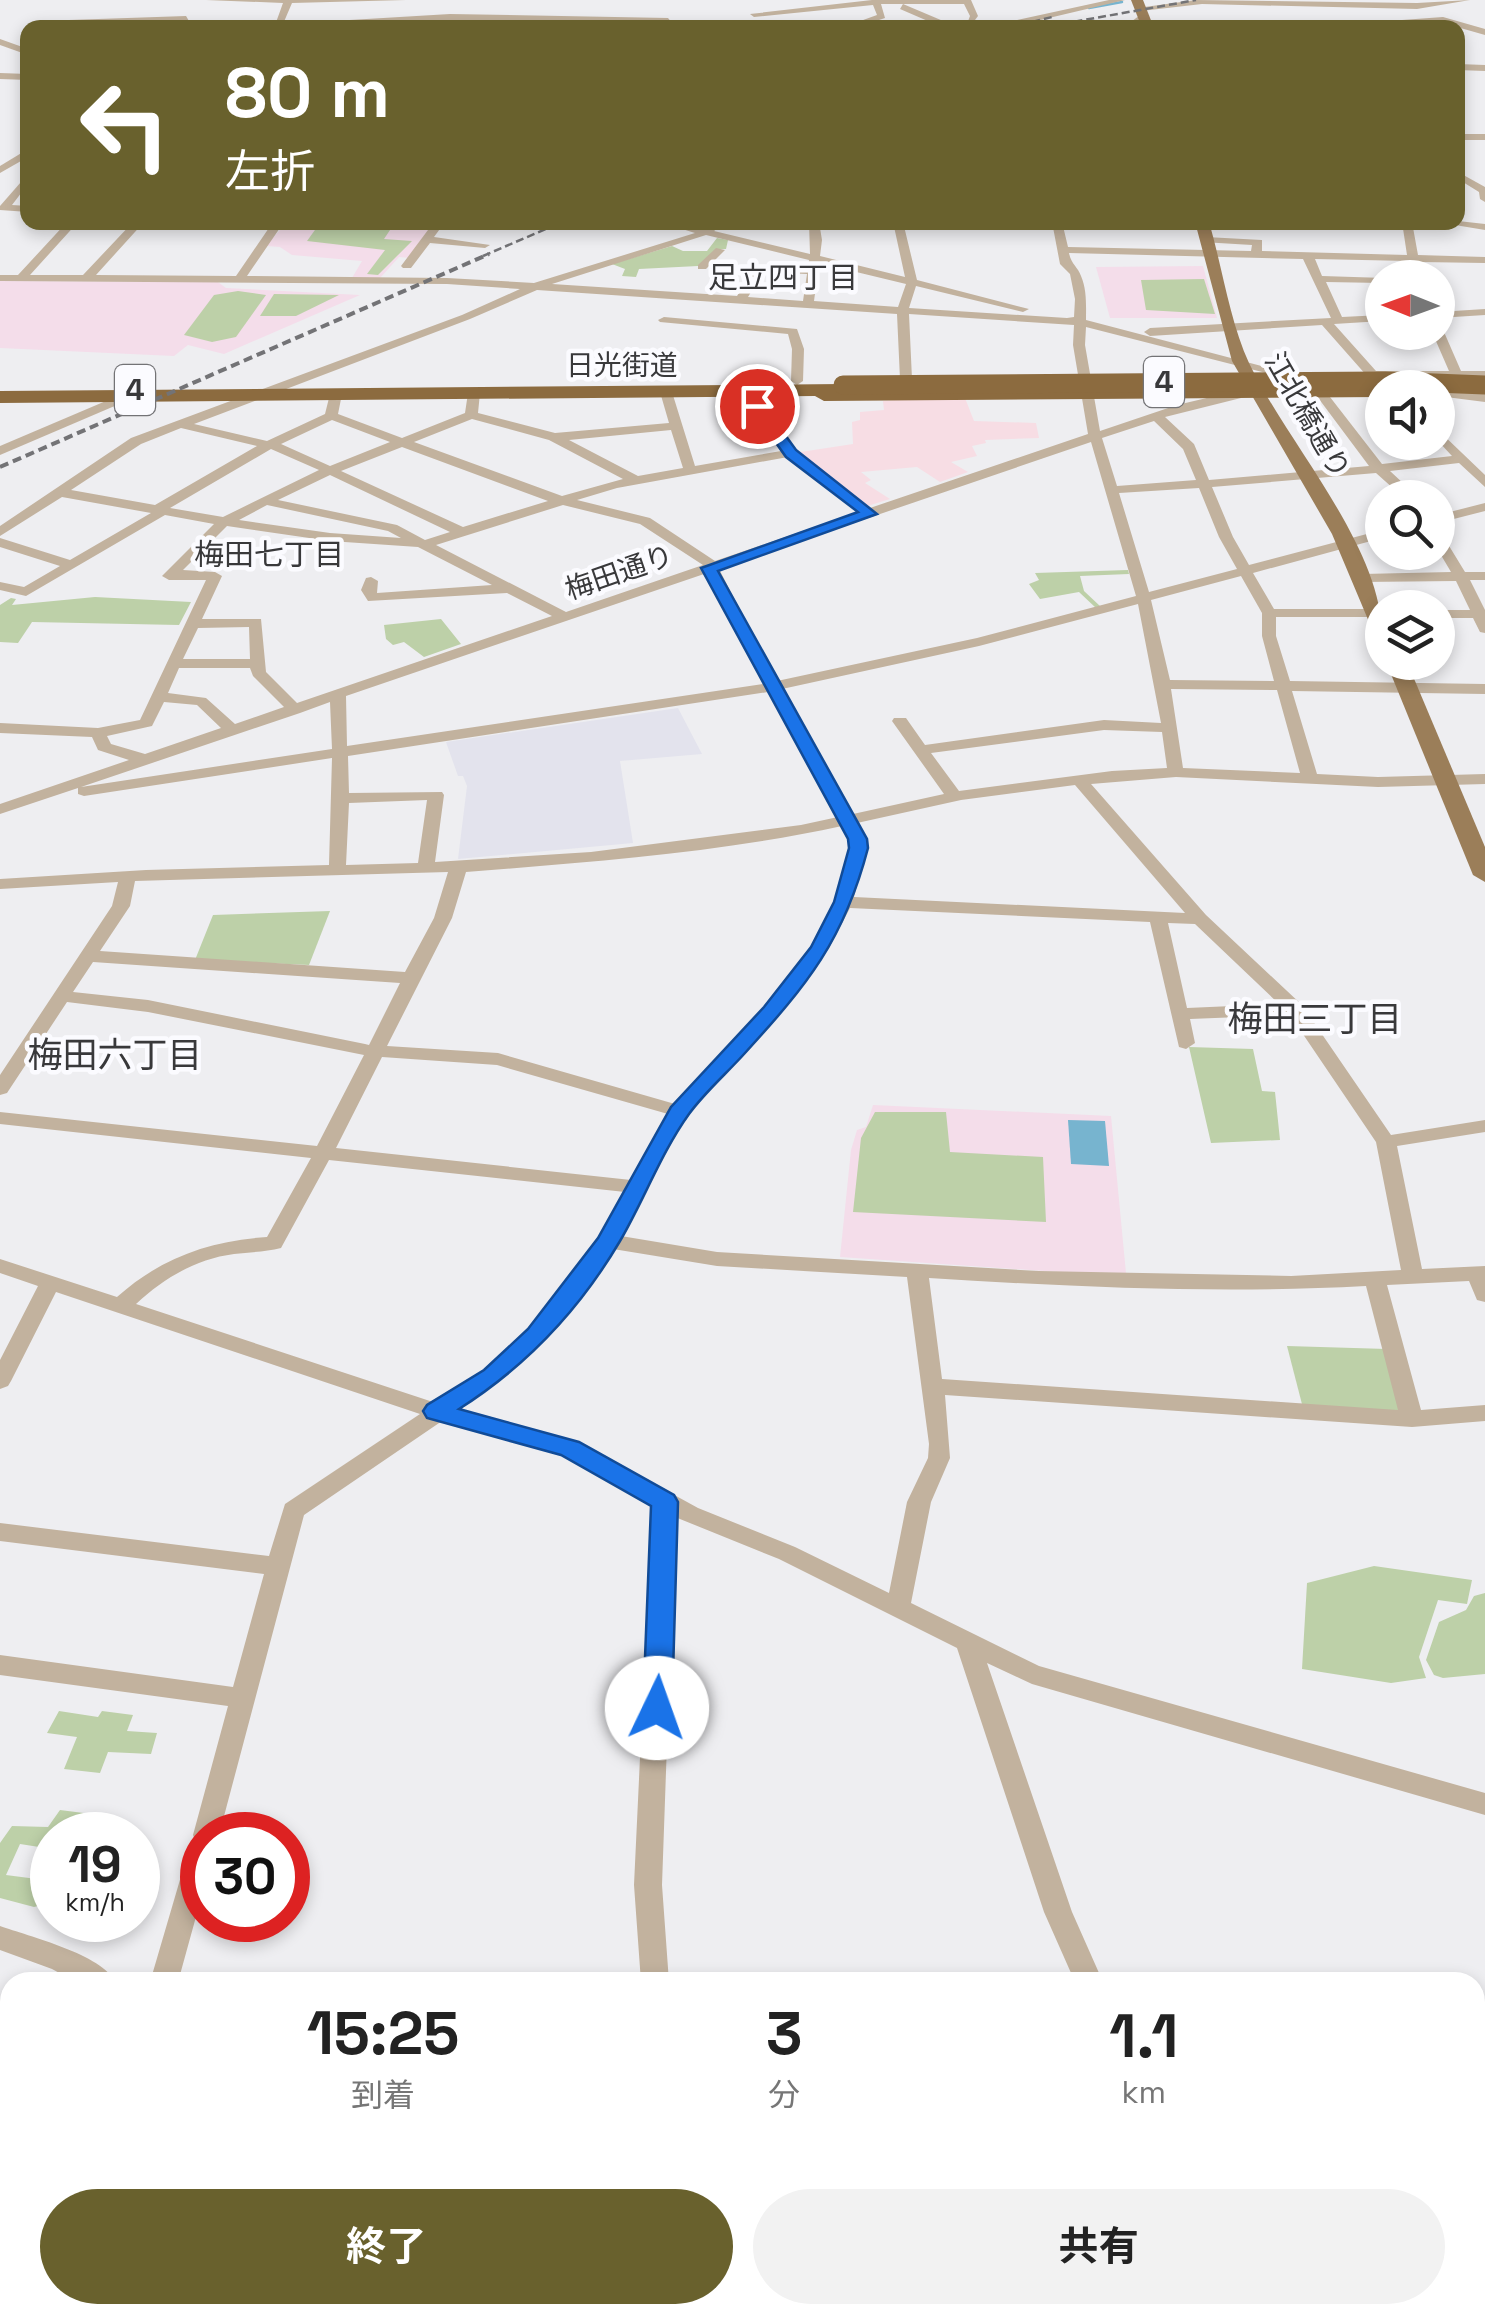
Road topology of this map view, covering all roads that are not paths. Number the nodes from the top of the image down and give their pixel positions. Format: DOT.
graph roads {
  1 [pos="210,0"];
  2 [pos="402,0"];
  3 [pos="750,0"];
  4 [pos="1121,0"];
  5 [pos="1218,0"];
  6 [pos="1359,0"];
  7 [pos="1466,0"];
  8 [pos="288,1"];
  9 [pos="348,1"];
  10 [pos="886,1"];
  11 [pos="932,1"];
  12 [pos="966,1"];
  13 [pos="1202,2"];
  14 [pos="1415,3"];
  15 [pos="82,4"];
  16 [pos="596,4"];
  17 [pos="1372,4"];
  18 [pos="475,11"];
  19 [pos="1142,13"];
  20 [pos="754,14"];
  21 [pos="503,16"];
  22 [pos="552,17"];
  23 [pos="186,18"];
  24 [pos="74,20"];
  25 [pos="148,20"];
  26 [pos="184,20"];
  27 [pos="415,20"];
  28 [pos="473,20"];
  29 [pos="504,20"];
  30 [pos="554,20"];
  31 [pos="591,20"];
  32 [pos="598,20"];
  33 [pos="622,20"];
  34 [pos="660,20"];
  35 [pos="754,20"];
  36 [pos="869,20"];
  37 [pos="932,20"];
  38 [pos="1028,20"];
  39 [pos="1368,20"];
  40 [pos="1444,20"];
  41 [pos="20,186"];
  42 [pos="10,208"];
  43 [pos="20,209"];
  44 [pos="0,217"];
  45 [pos="65,230"];
  46 [pos="132,230"];
  47 [pos="274,230"];
  48 [pos="435,230"];
  49 [pos="697,230"];
  50 [pos="708,230"];
  51 [pos="814,230"];
  52 [pos="900,230"];
  53 [pos="1059,230"];
  54 [pos="1204,230"];
  55 [pos="1408,230"];
  56 [pos="705,232"];
  57 [pos="428,240"];
  58 [pos="485,245"];
  59 [pos="1208,248"];
  60 [pos="720,250"];
  61 [pos="1064,250"];
  62 [pos="1308,257"];
  63 [pos="1412,259"];
  64 [pos="1485,260"];
  65 [pos="812,265"];
  66 [pos="407,266"];
  67 [pos="702,267"];
  68 [pos="0,278"];
  69 [pos="20,278"];
  70 [pos="86,279"];
  71 [pos="1318,279"];
  72 [pos="239,280"];
  73 [pos="1365,280"];
  74 [pos="912,282"];
  75 [pos="533,287"];
  76 [pos="682,296"];
  77 [pos="743,300"];
  78 [pos="808,304"];
  79 [pos="1485,309"];
  80 [pos="904,311"];
  81 [pos="1455,313"];
  82 [pos="1365,319"];
  83 [pos="1332,321"];
  84 [pos="730,326"];
  85 [pos="1079,329"];
  86 [pos="1232,329"];
  87 [pos="1127,333"];
  88 [pos="1446,350"];
  89 [pos="1369,370"];
  90 [pos="1365,373"];
  91 [pos="1456,373"];
  92 [pos="1248,377"];
  93 [pos="1300,377"];
  94 [pos="906,380"];
  95 [pos="797,382"];
  96 [pos="1085,386"];
  97 [pos="843,388"];
  98 [pos="1483,388"];
  99 [pos="756,389"];
  100 [pos="1355,390"];
  101 [pos="1365,390"];
  102 [pos="1455,390"];
  103 [pos="730,391"];
  104 [pos="1318,391"];
  105 [pos="263,392"];
  106 [pos="666,392"];
  107 [pos="1161,392"];
  108 [pos="474,393"];
  109 [pos="0,394"];
  110 [pos="336,394"];
  111 [pos="126,396"];
  112 [pos="1181,408"];
  113 [pos="330,416"];
  114 [pos="472,416"];
  115 [pos="1156,416"];
  116 [pos="1485,416"];
  117 [pos="179,424"];
  118 [pos="677,426"];
  119 [pos="1097,436"];
  120 [pos="554,437"];
  121 [pos="0,438"];
  122 [pos="402,443"];
  123 [pos="17,444"];
  124 [pos="269,445"];
  125 [pos="0,451"];
  126 [pos="1455,452"];
  127 [pos="791,454"];
  128 [pos="1462,459"];
  129 [pos="1378,468"];
  130 [pos="333,470"];
  131 [pos="690,471"];
  132 [pos="1310,477"];
  133 [pos="636,480"];
  134 [pos="1392,480"];
  135 [pos="1485,483"];
  136 [pos="1205,484"];
  137 [pos="1110,490"];
  138 [pos="58,492"];
  139 [pos="561,500"];
  140 [pos="266,501"];
  141 [pos="1485,506"];
  142 [pos="160,511"];
  143 [pos="870,514"];
  144 [pos="1455,514"];
  145 [pos="223,523"];
  146 [pos="460,531"];
  147 [pos="0,532"];
  148 [pos="1365,539"];
  149 [pos="0,542"];
  150 [pos="423,543"];
  151 [pos="1346,544"];
  152 [pos="68,564"];
  153 [pos="709,568"];
  154 [pos="1455,570"];
  155 [pos="1245,571"];
  156 [pos="1485,576"];
  157 [pos="1459,577"];
  158 [pos="1362,578"];
  159 [pos="371,582"];
  160 [pos="0,586"];
  161 [pos="510,588"];
  162 [pos="1367,590"];
  163 [pos="1144,599"];
  164 [pos="1270,613"];
  165 [pos="1455,616"];
  166 [pos="565,617"];
  167 [pos="1365,617"];
  168 [pos="1483,619"];
  169 [pos="191,624"];
  170 [pos="258,663"];
  171 [pos="172,664"];
  172 [pos="1404,680"];
  173 [pos="1282,683"];
  174 [pos="1164,684"];
  175 [pos="772,686"];
  176 [pos="1406,686"];
  177 [pos="1485,689"];
  178 [pos="338,695"];
  179 [pos="158,697"];
  180 [pos="295,710"];
  181 [pos="900,721"];
  182 [pos="0,728"];
  183 [pos="1169,728"];
  184 [pos="232,730"];
  185 [pos="98,732"];
  186 [pos="920,750"];
  187 [pos="340,753"];
  188 [pos="146,760"];
  189 [pos="1176,772"];
  190 [pos="1310,779"];
  191 [pos="1485,779"];
  192 [pos="1080,780"];
  193 [pos="1446,780"];
  194 [pos="68,787"];
  195 [pos="955,797"];
  196 [pos="341,798"];
  197 [pos="2,808"];
  198 [pos="849,822"];
  199 [pos="1478,839"];
  200 [pos="458,867"];
  201 [pos="426,868"];
  202 [pos="337,870"];
  203 [pos="1485,874"];
  204 [pos="128,876"];
  205 [pos="0,884"];
  206 [pos="844,902"];
  207 [pos="1158,918"];
  208 [pos="1200,920"];
  209 [pos="87,956"];
  210 [pos="411,978"];
  211 [pos="61,996"];
  212 [pos="1295,1009"];
  213 [pos="1182,1014"];
  214 [pos="1186,1043"];
  215 [pos="378,1051"];
  216 [pos="0,1089"];
  217 [pos="679,1112"];
  218 [pos="0,1118"];
  219 [pos="1485,1126"];
  220 [pos="1386,1142"];
  221 [pos="326,1152"];
  222 [pos="637,1187"];
  223 [pos="608,1241"];
  224 [pos="0,1266"];
  225 [pos="917,1271"];
  226 [pos="1481,1272"];
  227 [pos="1413,1277"];
  228 [pos="1375,1279"];
  229 [pos="51,1282"];
  230 [pos="1485,1295"];
  231 [pos="120,1306"];
  232 [pos="0,1381"];
  233 [pos="932,1386"];
  234 [pos="436,1411"];
  235 [pos="1485,1413"];
  236 [pos="1412,1419"];
  237 [pos="664,1502"];
  238 [pos="0,1532"];
  239 [pos="276,1566"];
  240 [pos="898,1609"];
  241 [pos="968,1646"];
  242 [pos="0,1665"];
  243 [pos="242,1698"];
  244 [pos="1485,1804"];
  245 [pos="212,1812"];
  246 [pos="180,1926"];
  247 [pos="0,1938"];
  248 [pos="83,1972"];
  249 [pos="167,1972"];
  250 [pos="654,1972"];
  251 [pos="1084,1972"];
  1 -- 8 [label="street"];
  1 -- 23 [label="street"];
  2 -- 9 [label="street"];
  3 -- 20 [label="street"];
  4 -- 38 [label="street"];
  5 -- 13 [label="street"];
  6 -- 17 [label="street"];
  7 -- 14 [label="street"];
  8 -- 9 [label="street"];
  10 -- 11 [label="street"];
  10 -- 20 [label="street"];
  10 -- 36 [label="street"];
  10 -- 37 [label="street"];
  11 -- 12 [label="street"];
  13 -- 17 [label="street"];
  13 -- 19 [label="street"];
  14 -- 17 [label="street"];
  14 -- 40 [label="street"];
  15 -- 24 [label="street"];
  16 -- 32 [label="street"];
  17 -- 39 [label="street"];
  18 -- 21 [label="street"];
  18 -- 27 [label="street"];
  18 -- 28 [label="street"];
  20 -- 35 [label="street"];
  21 -- 22 [label="street"];
  21 -- 29 [label="street"];
  22 -- 30 [label="street"];
  22 -- 31 [label="street"];
  23 -- 25 [label="street"];
  23 -- 26 [label="street"];
  33 -- 34 [label="street"];
  41 -- 42 [label="street"];
  42 -- 43 [label="street"];
  42 -- 44 [label="street"];
  45 -- 69 [label="street"];
  46 -- 70 [label="street"];
  47 -- 72 [label="street"];
  48 -- 57 [label="street"];
  49 -- 56 [label="street"];
  50 -- 56 [label="street"];
  51 -- 65 [label="street"];
  52 -- 74 [label="street"];
  53 -- 61 [label="street"];
  54 -- 59 [label="main road, 江北橋通り"];
  55 -- 63 [label="street"];
  56 -- 65 [label="street"];
  56 -- 75 [label="street"];
  57 -- 58 [label="street"];
  57 -- 66 [label="street"];
  59 -- 61 [label="street"];
  59 -- 62 [label="street"];
  59 -- 86 [label="main road, 江北橋通り"];
  60 -- 67 [label="street"];
  61 -- 85 [label="street"];
  62 -- 63 [label="street"];
  62 -- 71 [label="street"];
  63 -- 64 [label="street"];
  65 -- 74 [label="street"];
  65 -- 77 [label="street"];
  65 -- 78 [label="street"];
  68 -- 69 [label="street"];
  69 -- 70 [label="street"];
  70 -- 72 [label="street"];
  71 -- 73 [label="street"];
  71 -- 83 [label="street"];
  72 -- 75 [label="street"];
  74 -- 80 [label="street"];
  74 -- 85 [label="street"];
  75 -- 76 [label="street"];
  75 -- 105 [label="street"];
  76 -- 77 [label="street"];
  76 -- 84 [label="street"];
  77 -- 78 [label="street"];
  77 -- 84 [label="street"];
  78 -- 80 [label="street"];
  79 -- 81 [label="street"];
  80 -- 85 [label="street"];
  80 -- 94 [label="street"];
  82 -- 83 [label="street"];
  83 -- 86 [label="street"];
  83 -- 89 [label="street"];
  84 -- 95 [label="street"];
  85 -- 87 [label="street"];
  85 -- 96 [label="street"];
  86 -- 87 [label="street"];
  86 -- 92 [label="main road, 江北橋通り"];
  87 -- 92 [label="street"];
  88 -- 91 [label="street"];
  90 -- 93 [label="street"];
  91 -- 98 [label="street"];
  92 -- 93 [label="highway, 4"];
  92 -- 96 [label="highway, 4"];
  92 -- 104 [label="highway, 4"];
  92 -- 107 [label="highway, 4"];
  92 -- 112 [label="street, 梅田通り"];
  92 -- 132 [label="main road, 江北橋通り"];
  93 -- 98 [label="highway, 4"];
  93 -- 100 [label="street"];
  94 -- 95 [label="highway, 4"];
  94 -- 96 [label="highway, 4"];
  95 -- 99 [label="highway, 4"];
  96 -- 99 [label="highway, 4"];
  96 -- 107 [label="highway, 4"];
  96 -- 119 [label="street"];
  97 -- 98 [label="highway, 日光街道 / 4, bridge"];
  97 -- 99 [label="highway, 日光街道 / 4"];
  97 -- 103 [label="highway, 日光街道 / 4"];
  98 -- 102 [label="highway"];
  98 -- 116 [label="street"];
  99 -- 103 [label="highway, 4"];
  99 -- 105 [label="highway, 日光街道 / 4"];
  99 -- 127 [label="street"];
  100 -- 101 [label="highway, 4"];
  100 -- 104 [label="highway, 4"];
  103 -- 106 [label="highway, 日光街道 / 4"];
  104 -- 129 [label="street"];
  105 -- 109 [label="highway, 日光街道 / 4"];
  105 -- 110 [label="highway, 日光街道 / 4"];
  105 -- 111 [label="highway, 日光街道 / 4"];
  105 -- 117 [label="street"];
  106 -- 108 [label="highway, 日光街道 / 4"];
  106 -- 118 [label="street"];
  107 -- 112 [label="street"];
  108 -- 110 [label="highway, 日光街道 / 4"];
  108 -- 114 [label="street"];
  109 -- 111 [label="highway, 日光街道 / 4"];
  110 -- 113 [label="street"];
  111 -- 123 [label="street"];
  112 -- 115 [label="street, 梅田通り"];
  113 -- 122 [label="street"];
  113 -- 124 [label="street"];
  114 -- 120 [label="street"];
  114 -- 122 [label="street"];
  115 -- 119 [label="street, 梅田通り"];
  115 -- 136 [label="street"];
  117 -- 124 [label="street"];
  117 -- 138 [label="street"];
  118 -- 120 [label="street"];
  118 -- 131 [label="street"];
  119 -- 137 [label="street"];
  119 -- 143 [label="street, 梅田通り"];
  120 -- 133 [label="street"];
  121 -- 123 [label="street"];
  122 -- 130 [label="street"];
  122 -- 139 [label="street"];
  123 -- 125 [label="street"];
  124 -- 130 [label="street"];
  124 -- 142 [label="street"];
  126 -- 128 [label="street"];
  127 -- 131 [label="street"];
  127 -- 143 [label="street"];
  128 -- 129 [label="street"];
  128 -- 135 [label="street"];
  129 -- 132 [label="street"];
  129 -- 134 [label="street"];
  130 -- 140 [label="street"];
  130 -- 146 [label="street"];
  131 -- 133 [label="street"];
  132 -- 136 [label="street"];
  132 -- 151 [label="main road, 江北橋通り"];
  133 -- 139 [label="street"];
  136 -- 137 [label="street"];
  136 -- 155 [label="street"];
  137 -- 163 [label="street"];
  138 -- 142 [label="street"];
  138 -- 147 [label="street"];
  139 -- 146 [label="street"];
  139 -- 153 [label="street"];
  140 -- 145 [label="street"];
  140 -- 150 [label="street"];
  141 -- 144 [label="street"];
  142 -- 145 [label="street"];
  142 -- 152 [label="street"];
  143 -- 153 [label="street, 梅田通り"];
  145 -- 150 [label="street"];
  145 -- 169 [label="street"];
  146 -- 150 [label="street"];
  148 -- 151 [label="street"];
  149 -- 152 [label="street"];
  150 -- 161 [label="street"];
  151 -- 155 [label="street"];
  151 -- 158 [label="main road, 江北橋通り"];
  152 -- 160 [label="street"];
  153 -- 166 [label="street, 梅田通り"];
  153 -- 175 [label="street"];
  154 -- 157 [label="street"];
  155 -- 163 [label="street"];
  155 -- 164 [label="street"];
  156 -- 157 [label="street"];
  157 -- 158 [label="street"];
  157 -- 168 [label="street"];
  158 -- 162 [label="main road, 江北橋通り"];
  159 -- 161 [label="street"];
  161 -- 166 [label="street"];
  163 -- 174 [label="street"];
  163 -- 175 [label="street"];
  164 -- 167 [label="street"];
  164 -- 173 [label="street"];
  165 -- 168 [label="street"];
  166 -- 178 [label="street, 梅田通り"];
  169 -- 170 [label="street"];
  169 -- 171 [label="street"];
  170 -- 171 [label="street"];
  170 -- 180 [label="street"];
  171 -- 179 [label="street"];
  172 -- 176 [label="main road"];
  173 -- 174 [label="street"];
  173 -- 176 [label="street"];
  173 -- 190 [label="street"];
  174 -- 183 [label="street"];
  175 -- 187 [label="street"];
  175 -- 198 [label="street"];
  176 -- 177 [label="street"];
  176 -- 193 [label="main road"];
  178 -- 180 [label="street, 梅田通り"];
  178 -- 187 [label="street"];
  179 -- 184 [label="street"];
  179 -- 185 [label="street"];
  180 -- 184 [label="street, 梅田通り"];
  181 -- 186 [label="street"];
  182 -- 185 [label="street"];
  183 -- 186 [label="street"];
  183 -- 189 [label="street"];
  184 -- 188 [label="street, 梅田通り"];
  185 -- 188 [label="street"];
  186 -- 195 [label="street"];
  187 -- 194 [label="street"];
  187 -- 196 [label="street"];
  188 -- 194 [label="street, 梅田通り"];
  189 -- 190 [label="street"];
  189 -- 192 [label="street"];
  190 -- 193 [label="street"];
  191 -- 193 [label="street"];
  192 -- 195 [label="street"];
  192 -- 208 [label="street"];
  193 -- 199 [label="main road"];
  194 -- 197 [label="street, 梅田通り"];
  195 -- 198 [label="street"];
  196 -- 201 [label="street"];
  196 -- 202 [label="street"];
  198 -- 200 [label="street"];
  198 -- 206 [label="street"];
  199 -- 203 [label="main road"];
  200 -- 201 [label="street"];
  200 -- 210 [label="street"];
  201 -- 202 [label="street"];
  202 -- 204 [label="street"];
  204 -- 205 [label="street"];
  204 -- 209 [label="street"];
  206 -- 207 [label="street"];
  206 -- 217 [label="street"];
  207 -- 208 [label="street"];
  207 -- 213 [label="street"];
  208 -- 212 [label="street"];
  209 -- 210 [label="street"];
  209 -- 211 [label="street"];
  210 -- 215 [label="street"];
  211 -- 215 [label="street"];
  211 -- 216 [label="street"];
  212 -- 213 [label="street"];
  212 -- 220 [label="street"];
  213 -- 214 [label="street"];
  215 -- 217 [label="street"];
  215 -- 221 [label="street"];
  217 -- 222 [label="street"];
  218 -- 221 [label="street"];
  219 -- 220 [label="street"];
  220 -- 227 [label="street"];
  221 -- 222 [label="street"];
  221 -- 231 [label="street"];
  222 -- 223 [label="street"];
  223 -- 225 [label="street"];
  223 -- 234 [label="street"];
  224 -- 229 [label="street"];
  225 -- 228 [label="street"];
  225 -- 233 [label="street"];
  226 -- 227 [label="street"];
  226 -- 230 [label="street"];
  227 -- 228 [label="street"];
  228 -- 236 [label="street"];
  229 -- 231 [label="street"];
  229 -- 232 [label="street"];
  231 -- 234 [label="street"];
  233 -- 236 [label="street"];
  233 -- 240 [label="street"];
  234 -- 237 [label="street"];
  234 -- 239 [label="street"];
  235 -- 236 [label="street"];
  237 -- 240 [label="street"];
  237 -- 250 [label="street"];
  238 -- 239 [label="street"];
  239 -- 243 [label="street"];
  240 -- 241 [label="street"];
  241 -- 244 [label="street"];
  241 -- 251 [label="street"];
  242 -- 243 [label="street"];
  243 -- 245 [label="street"];
  246 -- 249 [label="street"];
  247 -- 248 [label="street"];
}
